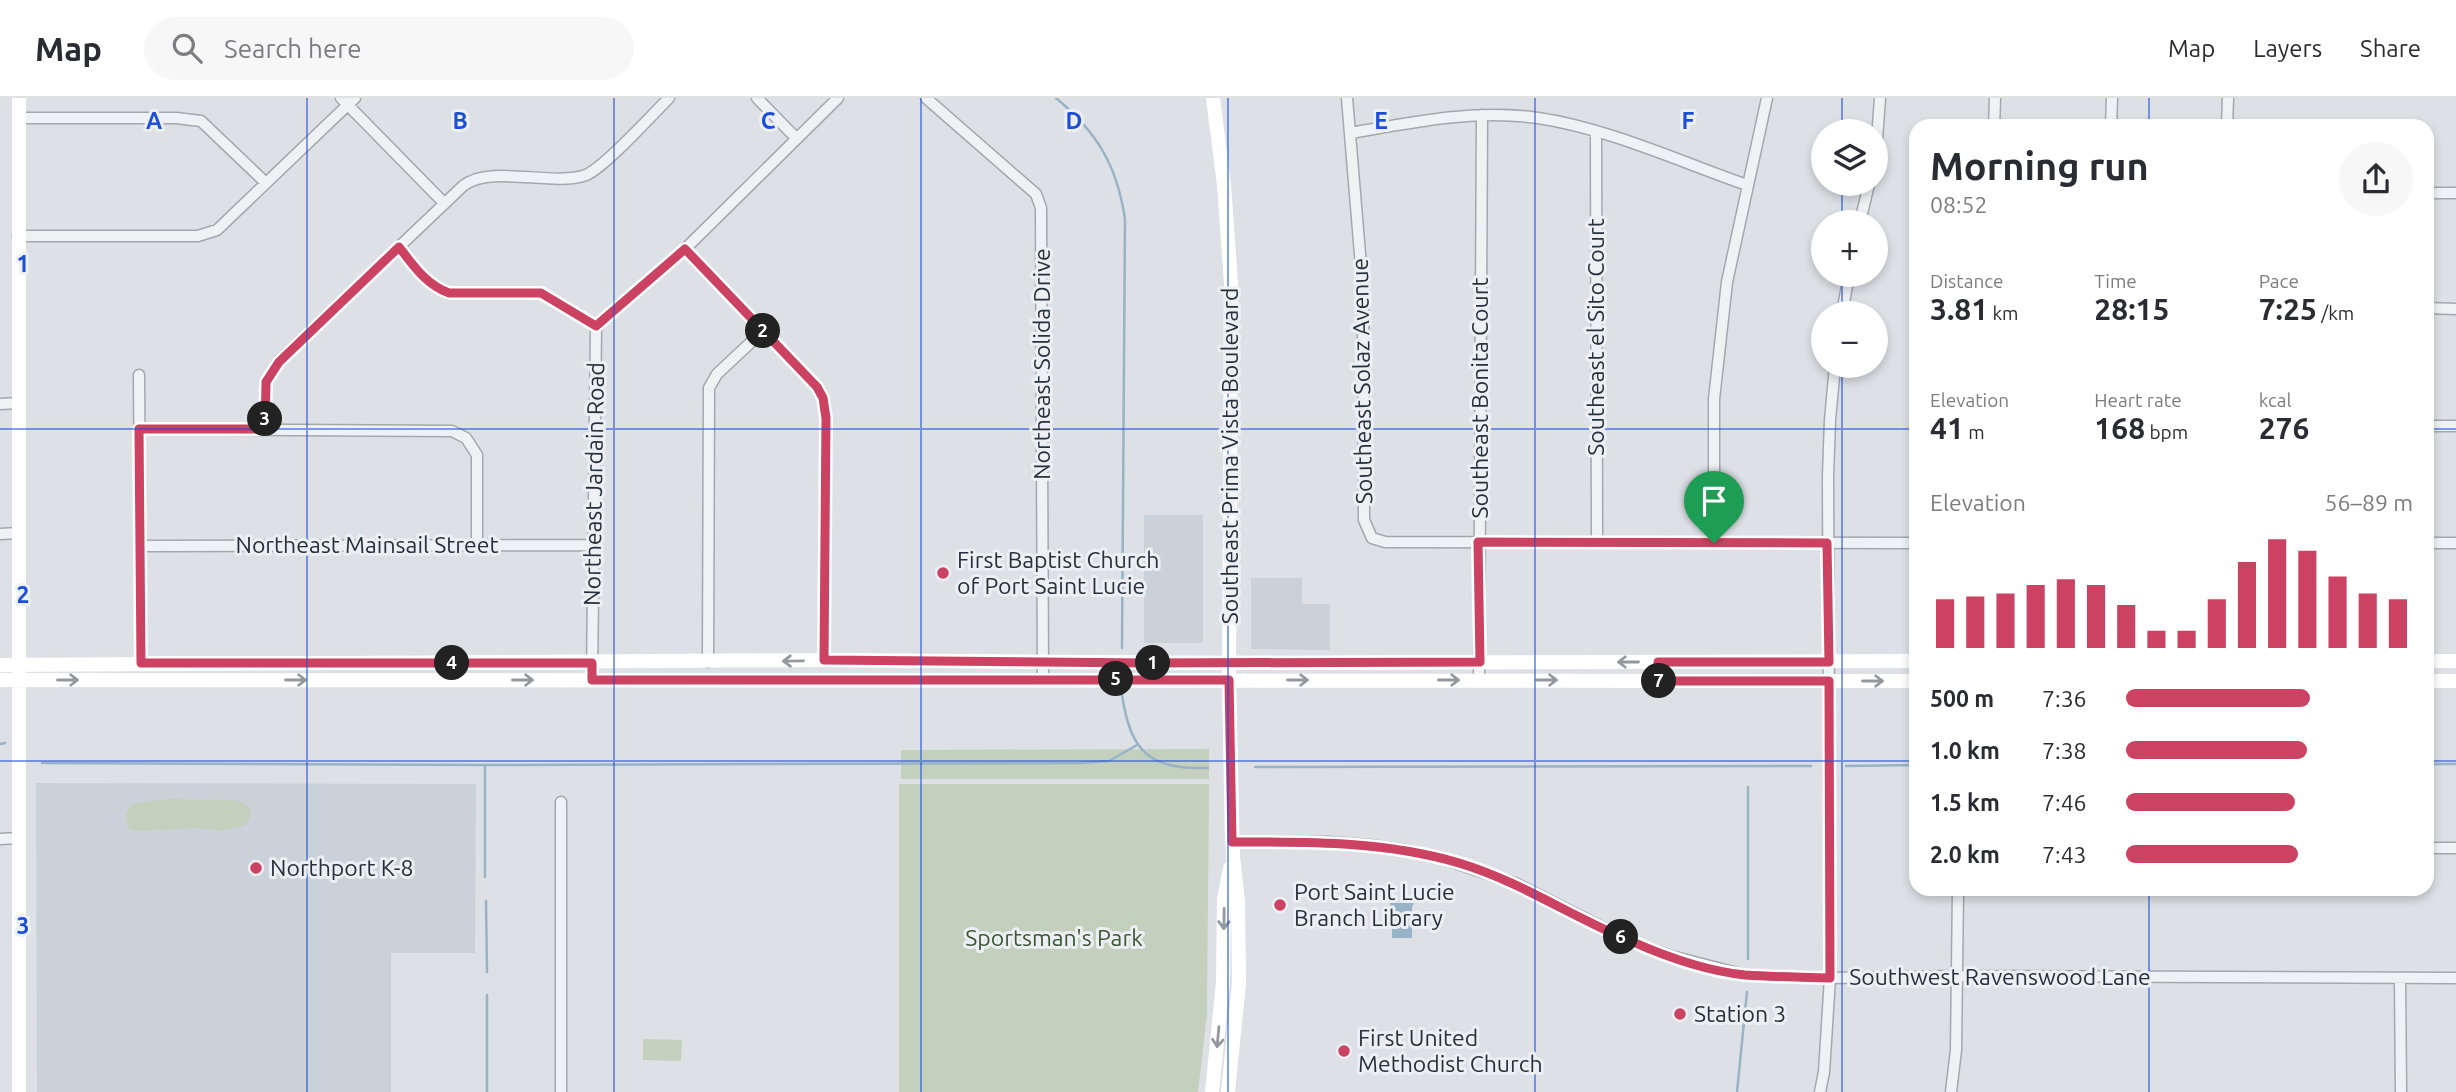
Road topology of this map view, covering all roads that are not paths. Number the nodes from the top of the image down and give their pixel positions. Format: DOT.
graph roads {
  1 [pos="19,98"];
  2 [pos="669,98"];
  3 [pos="757,98"];
  4 [pos="838,98"];
  5 [pos="926,98"];
  6 [pos="1213,98"];
  7 [pos="1347,98"];
  8 [pos="1767,98"];
  9 [pos="1880,98"];
  10 [pos="1995,98"];
  11 [pos="2112,98"];
  12 [pos="2228,98"];
  13 [pos="348,101"];
  14 [pos="1482,115"];
  15 [pos="19,118"];
  16 [pos="1878,119"];
  17 [pos="1994,119"];
  18 [pos="2112,119"];
  19 [pos="2227,119"];
  20 [pos="1596,132"];
  21 [pos="1352,133"];
  22 [pos="796,138"];
  23 [pos="266,183"];
  24 [pos="1747,185"];
  25 [pos="2456,192"];
  26 [pos="2434,193"];
  27 [pos="444,203"];
  28 [pos="18,236"];
  29 [pos="399,247"];
  30 [pos="685,249"];
  31 [pos="2434,309"];
  32 [pos="2456,309"];
  33 [pos="596,326"];
  34 [pos="763,331"];
  35 [pos="139,375"];
  36 [pos="1834,378"];
  37 [pos="19,403"];
  38 [pos="0,404"];
  39 [pos="2434,426"];
  40 [pos="2456,426"];
  41 [pos="139,429"];
  42 [pos="265,429"];
  43 [pos="19,533"];
  44 [pos="0,534"];
  45 [pos="1478,542"];
  46 [pos="1597,542"];
  47 [pos="1714,543"];
  48 [pos="1827,543"];
  49 [pos="1909,543"];
  50 [pos="2434,543"];
  51 [pos="2456,543"];
  52 [pos="477,545"];
  53 [pos="592,545"];
  54 [pos="141,546"];
  55 [pos="824,660"];
  56 [pos="1909,661"];
  57 [pos="2434,661"];
  58 [pos="2456,661"];
  59 [pos="708,662"];
  60 [pos="1042,662"];
  61 [pos="1480,662"];
  62 [pos="1658,662"];
  63 [pos="1829,662"];
  64 [pos="141,663"];
  65 [pos="592,663"];
  66 [pos="1229,663"];
  67 [pos="0,665"];
  68 [pos="19,672"];
  69 [pos="0,680"];
  70 [pos="592,680"];
  71 [pos="1043,680"];
  72 [pos="1229,680"];
  73 [pos="1479,680"];
  74 [pos="1658,681"];
  75 [pos="1829,681"];
  76 [pos="1909,681"];
  77 [pos="2434,681"];
  78 [pos="2456,681"];
  79 [pos="561,802"];
  80 [pos="19,838"];
  81 [pos="0,839"];
  82 [pos="2434,848"];
  83 [pos="2456,848"];
  84 [pos="1232,849"];
  85 [pos="1958,896"];
  86 [pos="1958,976"];
  87 [pos="1830,978"];
  88 [pos="2400,978"];
  89 [pos="2456,978"];
  90 [pos="19,1092"];
  91 [pos="561,1092"];
  92 [pos="1212,1092"];
  93 [pos="1228,1092"];
  94 [pos="1820,1092"];
  95 [pos="1951,1092"];
  96 [pos="2401,1092"];
  1 -- 15 [label="main road"];
  2 -- 27 [label="street"];
  3 -- 22 [label="street"];
  4 -- 22 [label="street"];
  5 -- 60 [label="street, Northeast Solida Drive"];
  6 -- 66 [label="main road, Southeast Prima Vista Boulevard"];
  7 -- 21 [label="street, Southeast Solaz Avenue"];
  8 -- 24 [label="street"];
  9 -- 16 [label="street"];
  10 -- 17 [label="street"];
  11 -- 18 [label="street"];
  12 -- 19 [label="street"];
  13 -- 23 [label="street"];
  13 -- 27 [label="street"];
  14 -- 20 [label="street"];
  14 -- 21 [label="street"];
  14 -- 45 [label="street, Southeast Bonita Court"];
  15 -- 23 [label="street"];
  15 -- 28 [label="main road"];
  20 -- 24 [label="street"];
  20 -- 46 [label="street, Southeast el Sito Court"];
  21 -- 45 [label="street, Southeast Solaz Avenue"];
  22 -- 30 [label="street"];
  23 -- 28 [label="street"];
  24 -- 47 [label="street"];
  25 -- 26 [label="street"];
  27 -- 29 [label="street"];
  28 -- 37 [label="main road"];
  29 -- 33 [label="street"];
  29 -- 42 [label="street"];
  30 -- 33 [label="street"];
  30 -- 34 [label="street"];
  31 -- 32 [label="street"];
  33 -- 53 [label="street, Northeast Jardain Road"];
  34 -- 55 [label="street"];
  34 -- 59 [label="street"];
  35 -- 41 [label="street"];
  36 -- 48 [label="street"];
  37 -- 38 [label="street"];
  37 -- 43 [label="main road"];
  39 -- 40 [label="street"];
  41 -- 42 [label="street"];
  41 -- 54 [label="street"];
  42 -- 52 [label="street"];
  43 -- 44 [label="street"];
  43 -- 68 [label="main road"];
  45 -- 46 [label="street, Southeast Solaz Avenue"];
  45 -- 61 [label="street, Southeast Bonita Court"];
  46 -- 47 [label="street, Southeast Solaz Avenue"];
  47 -- 48 [label="street, Southeast Solaz Avenue"];
  48 -- 49 [label="street, Southeast Solaz Avenue"];
  48 -- 63 [label="street"];
  50 -- 51 [label="street"];
  52 -- 53 [label="street, Northeast Mainsail Street"];
  52 -- 54 [label="street, Northeast Mainsail Street"];
  53 -- 65 [label="street, Northeast Jardain Road"];
  54 -- 64 [label="street"];
  55 -- 59 [label="main road, one-way"];
  55 -- 60 [label="main road"];
  56 -- 63 [label="main road"];
  57 -- 58 [label="main road"];
  59 -- 65 [label="main road"];
  60 -- 66 [label="main road"];
  60 -- 71 [label="street, Northeast Solida Drive"];
  62 -- 61 [label="main road, one-way"];
  61 -- 66 [label="main road"];
  61 -- 73 [label="street, Southeast Bonita Court"];
  62 -- 63 [label="main road"];
  62 -- 74 [label="main road"];
  63 -- 75 [label="street"];
  64 -- 65 [label="main road"];
  64 -- 68 [label="main road"];
  65 -- 70 [label="street, Northeast Jardain Road"];
  66 -- 72 [label="main road, Southeast Prima Vista Boulevard"];
  67 -- 68 [label="main road"];
  68 -- 69 [label="main road"];
  68 -- 70 [label="main road, one-way"];
  68 -- 80 [label="main road"];
  70 -- 71 [label="main road"];
  71 -- 72 [label="main road"];
  72 -- 73 [label="main road, one-way"];
  72 -- 84 [label="main road, Southeast Prima Vista Boulevard"];
  73 -- 74 [label="main road, one-way"];
  74 -- 75 [label="main road"];
  75 -- 76 [label="main road, one-way"];
  75 -- 87 [label="street"];
  77 -- 78 [label="main road"];
  79 -- 91 [label="street"];
  80 -- 81 [label="street"];
  80 -- 90 [label="main road"];
  82 -- 83 [label="street"];
  84 -- 87 [label="street, Southwest Ravenswood Lane"];
  84 -- 92 [label="main road, one-way"];
  84 -- 93 [label="main road"];
  85 -- 86 [label="street"];
  86 -- 87 [label="street, Southwest Ravenswood Lane"];
  86 -- 88 [label="street, Southwest Ravenswood Lane"];
  86 -- 95 [label="street"];
  87 -- 94 [label="street"];
  88 -- 89 [label="street, Southwest Ravenswood Lane"];
  88 -- 96 [label="street"];
}
